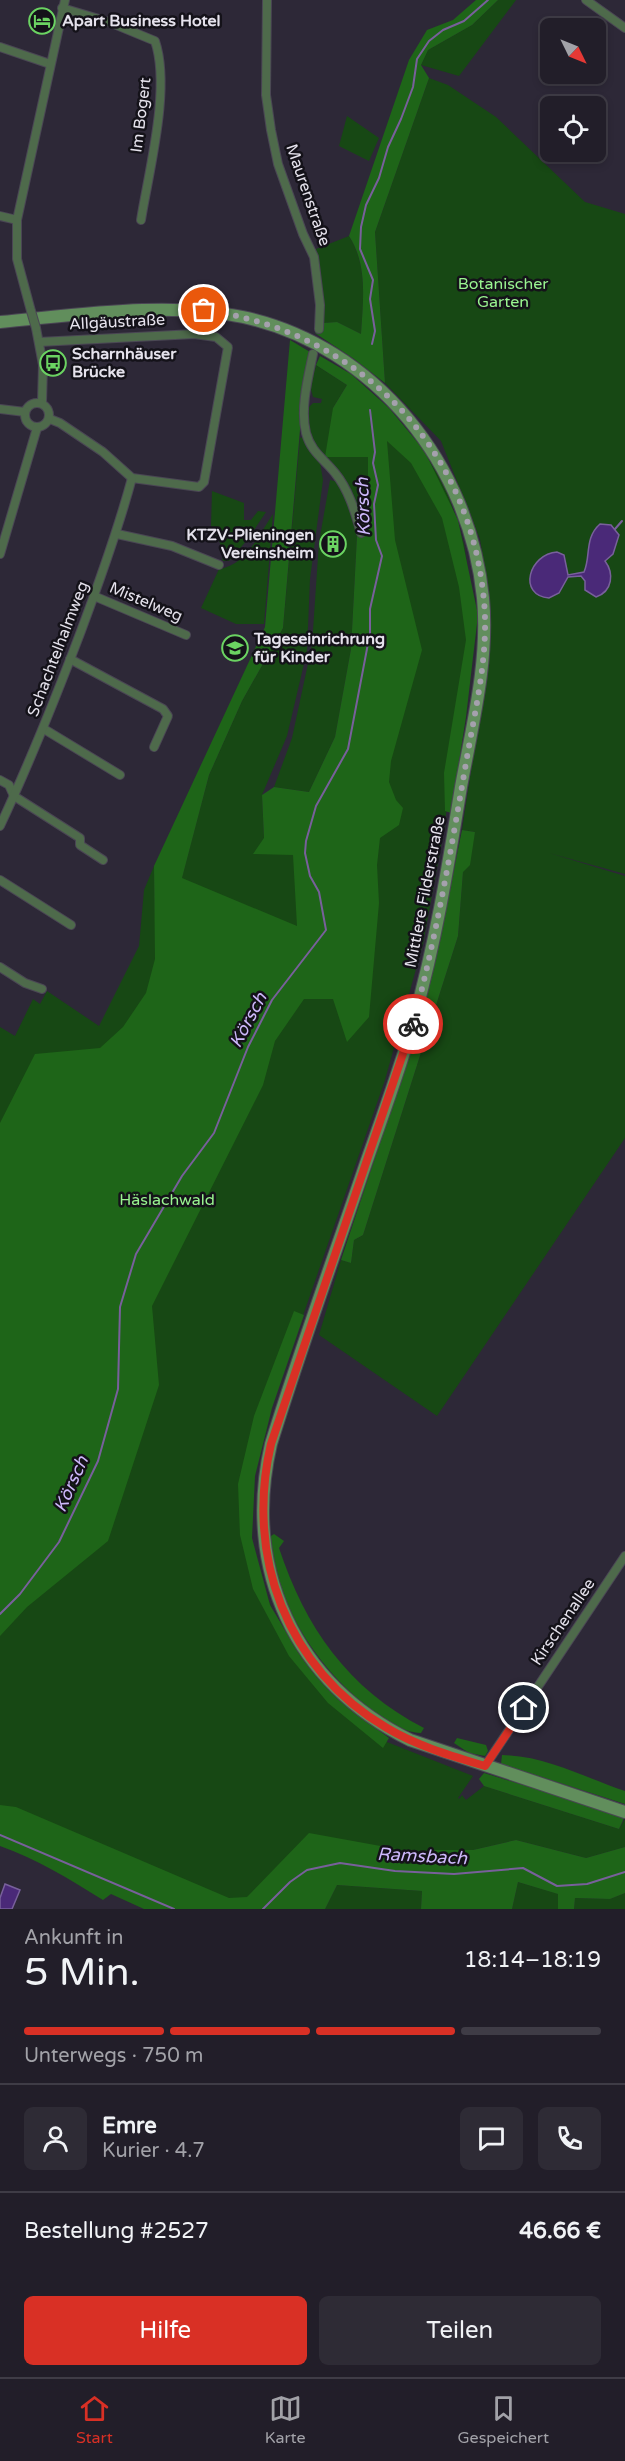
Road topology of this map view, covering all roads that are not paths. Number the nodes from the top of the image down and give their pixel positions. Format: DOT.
graph roads {
  1 [pos="267,0"];
  2 [pos="591,1"];
  3 [pos="63,4"];
  4 [pos="625,28"];
  5 [pos="0,47"];
  6 [pos="50,64"];
  7 [pos="0,216"];
  8 [pos="17,220"];
  9 [pos="141,220"];
  10 [pos="0,322"];
  11 [pos="319,329"];
  12 [pos="39,342"];
  13 [pos="313,354"];
  14 [pos="42,403"];
  15 [pos="0,409"];
  16 [pos="25,412"];
  17 [pos="50,419"];
  18 [pos="37,428"];
  19 [pos="132,478"];
  20 [pos="361,533"];
  21 [pos="117,534"];
  22 [pos="0,554"];
  23 [pos="219,565"];
  24 [pos="94,596"];
  25 [pos="186,635"];
  26 [pos="70,659"];
  27 [pos="44,729"];
  28 [pos="154,747"];
  29 [pos="120,776"];
  30 [pos="0,780"];
  31 [pos="14,796"];
  32 [pos="0,826"];
  33 [pos="103,860"];
  34 [pos="0,880"];
  35 [pos="71,925"];
  36 [pos="0,966"];
  37 [pos="42,989"];
  38 [pos="625,1556"];
  39 [pos="485,1766"];
  40 [pos="625,1812"];
  1 -- 11 [label="street, Maurenstraße"];
  2 -- 4 [label="street"];
  3 -- 6 [label="street"];
  3 -- 9 [label="street, Im Bogert"];
  5 -- 6 [label="street"];
  6 -- 8 [label="street"];
  7 -- 8 [label="street"];
  8 -- 12 [label="street, bridge"];
  10 -- 39 [label="main road, Mittlere Filderstraße"];
  12 -- 14 [label="street"];
  12 -- 19 [label="street, Allgäustraße"];
  13 -- 20 [label="street"];
  14 -- 16 [label="street"];
  14 -- 17 [label="street"];
  15 -- 16 [label="street"];
  16 -- 18 [label="street"];
  17 -- 18 [label="street"];
  17 -- 19 [label="street"];
  18 -- 22 [label="street"];
  19 -- 21 [label="street, Schachtelhalmweg"];
  21 -- 23 [label="street"];
  21 -- 24 [label="street, Schachtelhalmweg"];
  24 -- 25 [label="street, Mistelweg"];
  24 -- 26 [label="street, Schachtelhalmweg"];
  26 -- 27 [label="street, Schachtelhalmweg"];
  26 -- 28 [label="street"];
  27 -- 29 [label="street"];
  27 -- 31 [label="street, Schachtelhalmweg"];
  30 -- 31 [label="street"];
  31 -- 32 [label="street, Schachtelhalmweg"];
  31 -- 33 [label="street"];
  34 -- 35 [label="street"];
  36 -- 37 [label="street"];
  38 -- 39 [label="street, Kirschenallee"];
  39 -- 40 [label="main road, Mittlere Filderstraße"];
}
